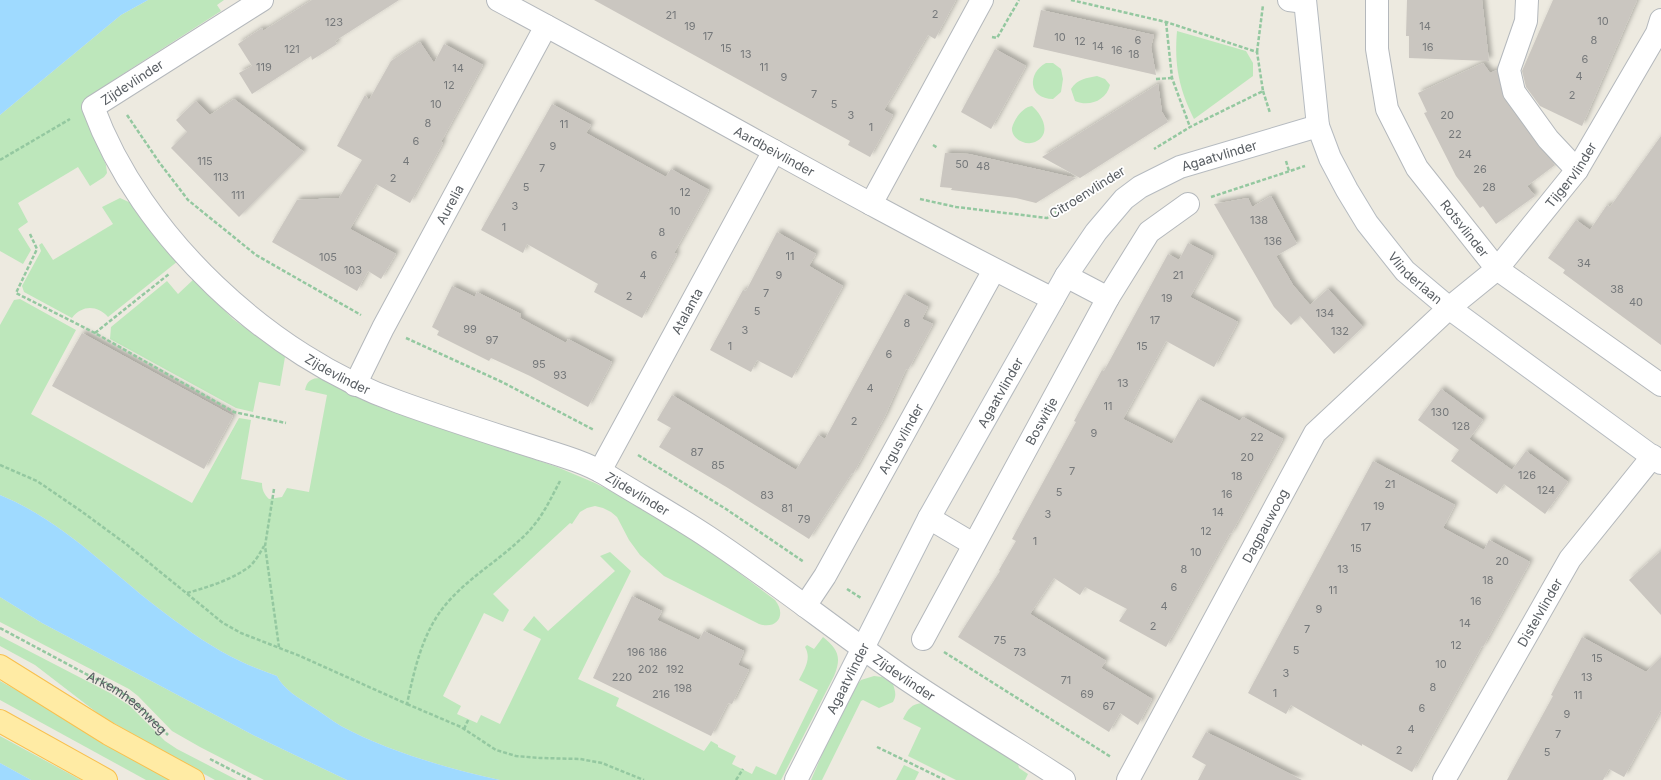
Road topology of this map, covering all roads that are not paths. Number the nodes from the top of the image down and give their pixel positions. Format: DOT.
graph roads {
  1 [pos="262,0"];
  2 [pos="498,0"];
  3 [pos="982,0"];
  4 [pos="1378,0"];
  5 [pos="1527,0"];
  6 [pos="1300,1"];
  7 [pos="546,26"];
  8 [pos="1660,29"];
  9 [pos="1318,126"];
  10 [pos="774,151"];
  11 [pos="1578,170"];
  12 [pos="871,204"];
  13 [pos="1188,204"];
  14 [pos="1497,269"];
  15 [pos="994,270"];
  16 [pos="1066,276"];
  17 [pos="1108,298"];
  18 [pos="1053,299"];
  19 [pos="1449,308"];
  20 [pos="355,385"];
  21 [pos="1661,385"];
  22 [pos="1657,460"];
  23 [pos="600,471"];
  24 [pos="929,518"];
  25 [pos="973,544"];
  26 [pos="805,606"];
  27 [pos="923,639"];
  28 [pos="862,648"];
  29 [pos="0,666"];
  30 [pos="0,721"];
  31 [pos="1130,776"];
  32 [pos="106,780"];
  33 [pos="193,780"];
  34 [pos="796,780"];
  35 [pos="1064,780"];
  36 [pos="1444,780"];
  1 -- 20 [label="street, Zijdevlinder"];
  2 -- 7 [label="street, Aardbeivlinder"];
  3 -- 12 [label="street"];
  4 -- 14 [label="street, Rotsvlinder"];
  5 -- 11 [label="street"];
  6 -- 9 [label="street, Vlinderlaan"];
  7 -- 10 [label="street, Aardbeivlinder"];
  7 -- 20 [label="street, Aurelia"];
  8 -- 11 [label="street, Tijgervlinder"];
  9 -- 16 [label="street, Agaatvlinder"];
  9 -- 19 [label="street, Vlinderlaan"];
  10 -- 12 [label="street, Aardbeivlinder"];
  10 -- 23 [label="street, Atalanta"];
  11 -- 14 [label="street, Tijgervlinder"];
  12 -- 15 [label="street, Aardbeivlinder"];
  13 -- 17 [label="street, Boswitje"];
  14 -- 19 [label="street, Tijgervlinder"];
  14 -- 21 [label="street, Rotsvlinder"];
  15 -- 18 [label="street, Aardbeivlinder"];
  15 -- 26 [label="street, Argusvlinder"];
  16 -- 17 [label="street"];
  16 -- 18 [label="street, Agaatvlinder"];
  17 -- 25 [label="street, Boswitje"];
  18 -- 24 [label="street, Agaatvlinder"];
  19 -- 22 [label="street, Vlinderlaan"];
  19 -- 31 [label="street, Dagpauwoog"];
  20 -- 23 [label="street, Zijdevlinder"];
  22 -- 36 [label="street, Distelvlinder"];
  23 -- 26 [label="street, Zijdevlinder"];
  24 -- 25 [label="street"];
  24 -- 28 [label="street, Agaatvlinder"];
  25 -- 27 [label="street, Boswitje"];
  26 -- 28 [label="street, Zijdevlinder"];
  28 -- 34 [label="street, Agaatvlinder"];
  28 -- 35 [label="street, Zijdevlinder"];
  29 -- 33 [label="main road"];
  30 -- 32 [label="main road"];
}
